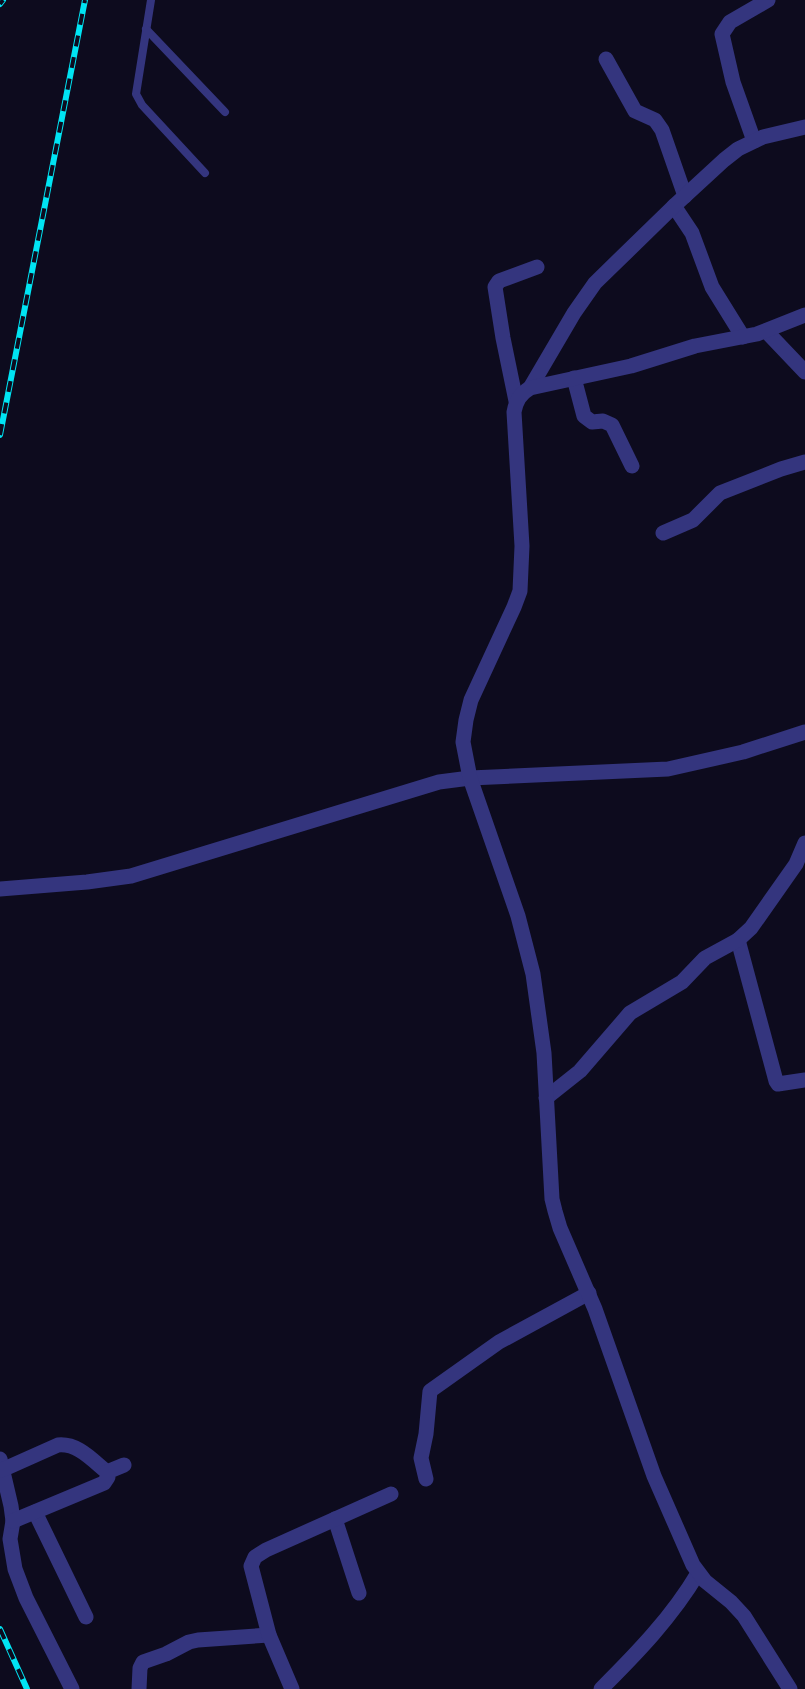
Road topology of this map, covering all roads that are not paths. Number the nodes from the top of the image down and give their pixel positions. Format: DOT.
graph roads {
  1 [pos="151,0"];
  2 [pos="768,0"];
  3 [pos="146,29"];
  4 [pos="606,59"];
  5 [pos="225,112"];
  6 [pos="805,127"];
  7 [pos="754,141"];
  8 [pos="205,173"];
  9 [pos="680,201"];
  10 [pos="537,267"];
  11 [pos="805,315"];
  12 [pos="766,331"];
  13 [pos="743,337"];
  14 [pos="805,372"];
  15 [pos="574,378"];
  16 [pos="530,388"];
  17 [pos="516,401"];
  18 [pos="805,462"];
  19 [pos="632,466"];
  20 [pos="663,532"];
  21 [pos="805,732"];
  22 [pos="470,778"];
  23 [pos="805,843"];
  24 [pos="0,889"];
  25 [pos="738,940"];
  26 [pos="805,1080"];
  27 [pos="546,1098"];
  28 [pos="589,1293"];
  29 [pos="1,1465"];
  30 [pos="124,1465"];
  31 [pos="107,1472"];
  32 [pos="426,1479"];
  33 [pos="391,1494"];
  34 [pos="35,1512"];
  35 [pos="335,1519"];
  36 [pos="13,1521"];
  37 [pos="698,1573"];
  38 [pos="360,1593"];
  39 [pos="87,1617"];
  40 [pos="269,1635"];
  41 [pos="72,1689"];
  42 [pos="140,1689"];
  43 [pos="292,1689"];
  44 [pos="601,1689"];
  45 [pos="790,1689"];
  1 -- 3 [label="lane"];
  2 -- 7 [label="street"];
  3 -- 5 [label="lane"];
  3 -- 8 [label="lane"];
  4 -- 9 [label="street"];
  6 -- 7 [label="street"];
  7 -- 9 [label="street"];
  9 -- 13 [label="street"];
  9 -- 16 [label="street"];
  10 -- 17 [label="street"];
  11 -- 12 [label="street"];
  12 -- 13 [label="street"];
  12 -- 14 [label="street"];
  13 -- 15 [label="street"];
  15 -- 16 [label="street"];
  15 -- 19 [label="street"];
  16 -- 17 [label="street"];
  17 -- 22 [label="street"];
  18 -- 20 [label="street"];
  21 -- 22 [label="street"];
  22 -- 24 [label="street"];
  22 -- 27 [label="street"];
  23 -- 25 [label="street"];
  25 -- 26 [label="street"];
  25 -- 27 [label="street"];
  27 -- 28 [label="street"];
  28 -- 32 [label="street"];
  28 -- 37 [label="street"];
  29 -- 31 [label="street"];
  29 -- 36 [label="street"];
  30 -- 31 [label="street"];
  31 -- 34 [label="street"];
  33 -- 35 [label="street"];
  34 -- 36 [label="street"];
  34 -- 39 [label="street"];
  35 -- 38 [label="street"];
  35 -- 40 [label="street"];
  36 -- 41 [label="street"];
  37 -- 44 [label="street"];
  37 -- 45 [label="street"];
  40 -- 42 [label="street"];
  40 -- 43 [label="street"];
}
